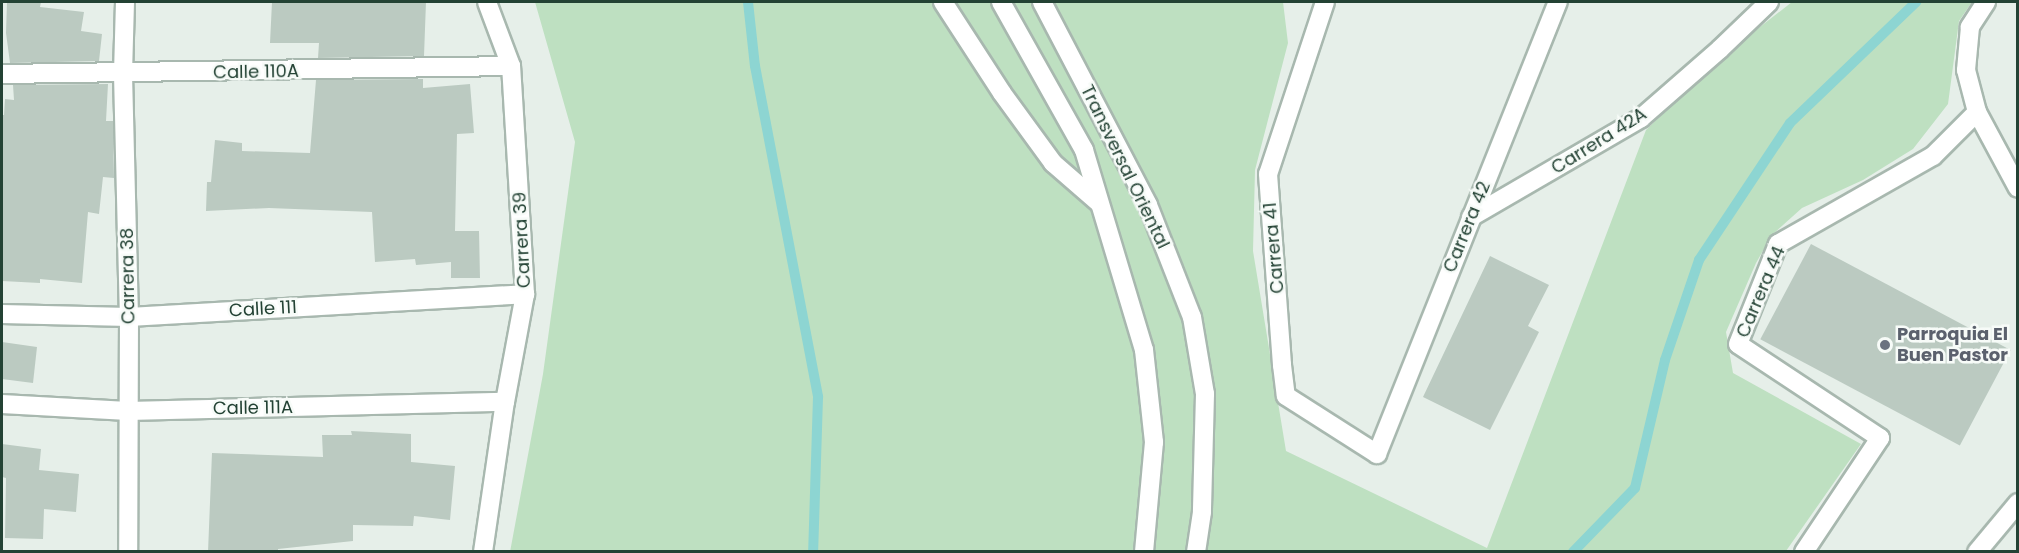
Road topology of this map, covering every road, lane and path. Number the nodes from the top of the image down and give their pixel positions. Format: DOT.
graph roads {
  1 [pos="125,2"];
  2 [pos="487,2"];
  3 [pos="943,2"];
  4 [pos="1001,2"];
  5 [pos="1042,2"];
  6 [pos="1325,2"];
  7 [pos="1558,2"];
  8 [pos="1986,2"];
  9 [pos="1765,3"];
  10 [pos="511,66"];
  11 [pos="2,74"];
  12 [pos="123,74"];
  13 [pos="1977,112"];
  14 [pos="2018,188"];
  15 [pos="1099,203"];
  16 [pos="1471,217"];
  17 [pos="525,294"];
  18 [pos="2,314"];
  19 [pos="129,317"];
  20 [pos="505,402"];
  21 [pos="2,404"];
  22 [pos="128,411"];
  23 [pos="1377,454"];
  24 [pos="2018,503"];
  25 [pos="128,552"];
  26 [pos="483,552"];
  27 [pos="1144,552"];
  28 [pos="1196,552"];
  29 [pos="1804,552"];
  30 [pos="1977,552"];
  1 -- 12 [label="street, Carrera 38"];
  2 -- 10 [label="street, Carrera 39"];
  3 -- 15 [label="street"];
  4 -- 15 [label="street, Transversal Oriental"];
  5 -- 28 [label="street, Transversal Oriental"];
  6 -- 23 [label="street, Carrera 41"];
  7 -- 16 [label="street, Carrera 42"];
  8 -- 13 [label="street"];
  9 -- 16 [label="street, Carrera 42A"];
  10 -- 12 [label="street, Calle 110A"];
  10 -- 17 [label="street, Carrera 39"];
  11 -- 12 [label="street, Calle 110A"];
  12 -- 19 [label="street, Carrera 38"];
  13 -- 14 [label="street"];
  13 -- 29 [label="street, Carrera 44"];
  15 -- 27 [label="street, Transversal Oriental"];
  16 -- 23 [label="street, Carrera 42"];
  17 -- 19 [label="street, Calle 111"];
  17 -- 20 [label="street, Carrera 39"];
  18 -- 19 [label="street, Calle 111"];
  19 -- 22 [label="street, Carrera 38"];
  20 -- 22 [label="street, Calle 111A"];
  20 -- 26 [label="street, Carrera 39"];
  21 -- 22 [label="street, Calle 111A"];
  22 -- 25 [label="street, Carrera 38"];
  24 -- 30 [label="street"];
}
